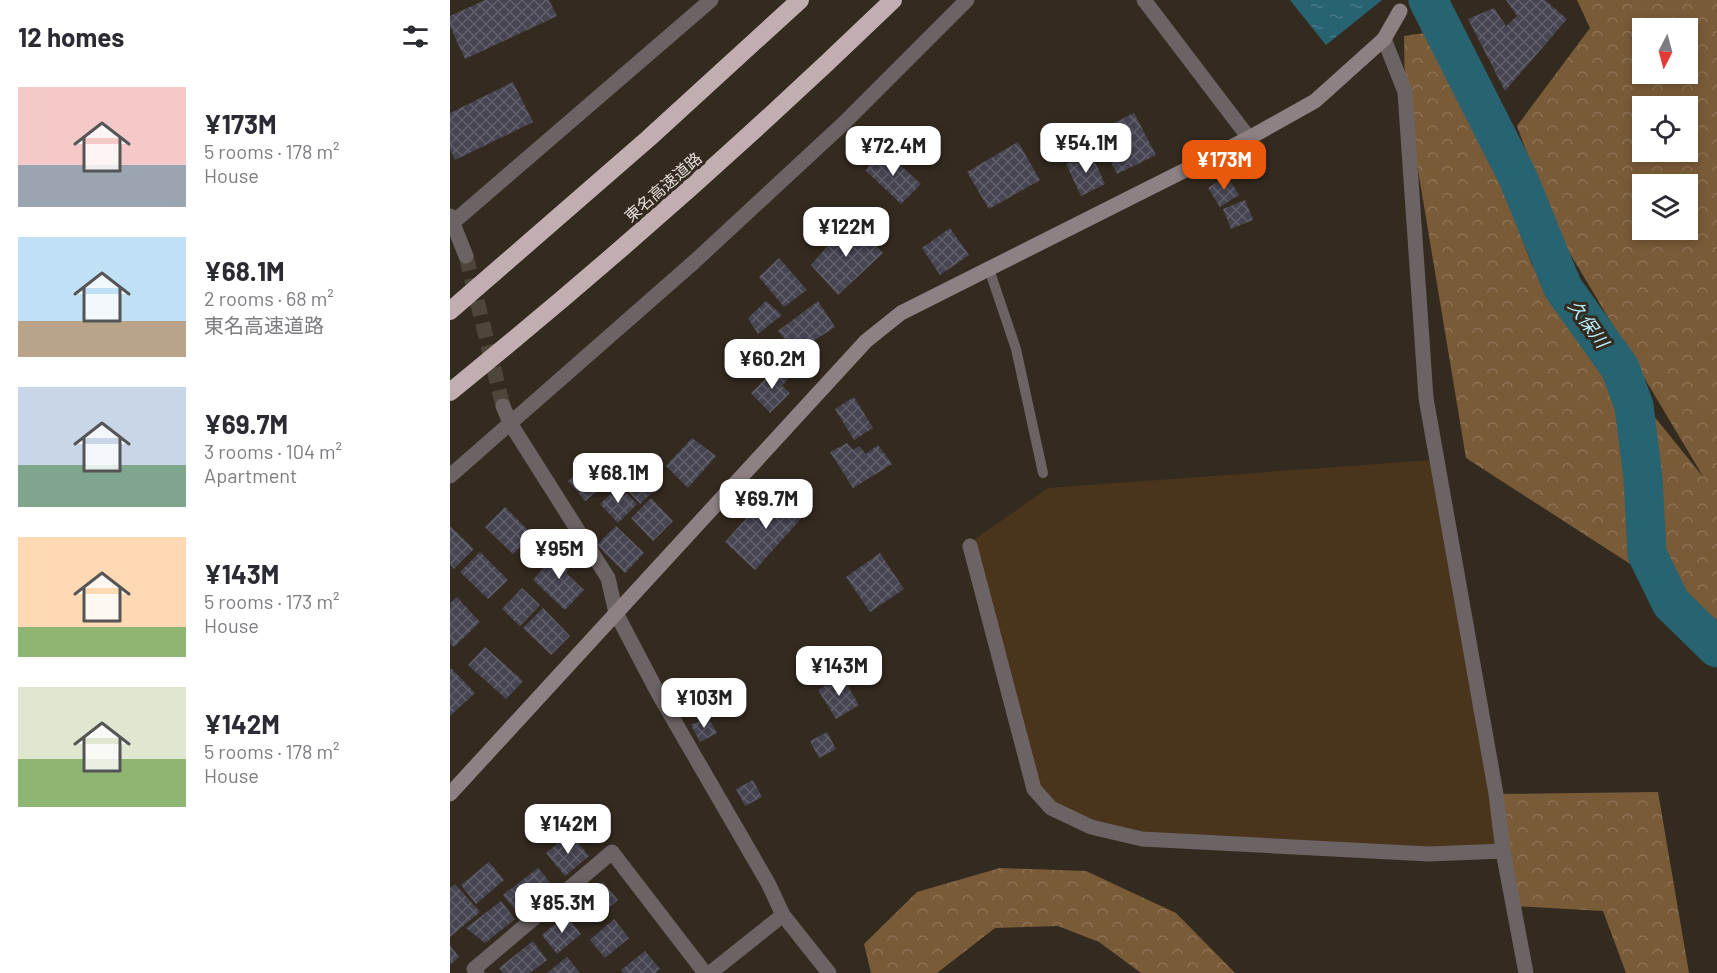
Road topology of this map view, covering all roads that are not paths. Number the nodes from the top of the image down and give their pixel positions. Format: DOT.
graph roads {
  1 [pos="711,0"];
  2 [pos="800,0"];
  3 [pos="893,0"];
  4 [pos="967,0"];
  5 [pos="1144,0"];
  6 [pos="1403,5"];
  7 [pos="1384,39"];
  8 [pos="1249,138"];
  9 [pos="451,221"];
  10 [pos="466,256"];
  11 [pos="989,269"];
  12 [pos="450,311"];
  13 [pos="450,392"];
  14 [pos="503,406"];
  15 [pos="510,423"];
  16 [pos="1043,474"];
  17 [pos="450,476"];
  18 [pos="970,546"];
  19 [pos="616,613"];
  20 [pos="450,794"];
  21 [pos="1503,852"];
  22 [pos="783,915"];
  23 [pos="477,973"];
  24 [pos="705,973"];
  25 [pos="710,973"];
  26 [pos="829,973"];
  27 [pos="1526,973"];
  1 -- 9 [label="street"];
  2 -- 12 [label="highway"];
  3 -- 13 [label="highway, 東名高速道路"];
  4 -- 15 [label="street"];
  5 -- 8 [label="street"];
  6 -- 7 [label="street"];
  7 -- 8 [label="street"];
  7 -- 21 [label="street"];
  8 -- 11 [label="street"];
  9 -- 10 [label="street"];
  11 -- 16 [label="lane"];
  11 -- 19 [label="street"];
  14 -- 15 [label="street"];
  15 -- 17 [label="street"];
  15 -- 19 [label="street"];
  18 -- 21 [label="street"];
  19 -- 20 [label="street"];
  19 -- 22 [label="street"];
  21 -- 27 [label="street"];
  22 -- 25 [label="street"];
  22 -- 26 [label="street"];
  23 -- 24 [label="street"];
}
